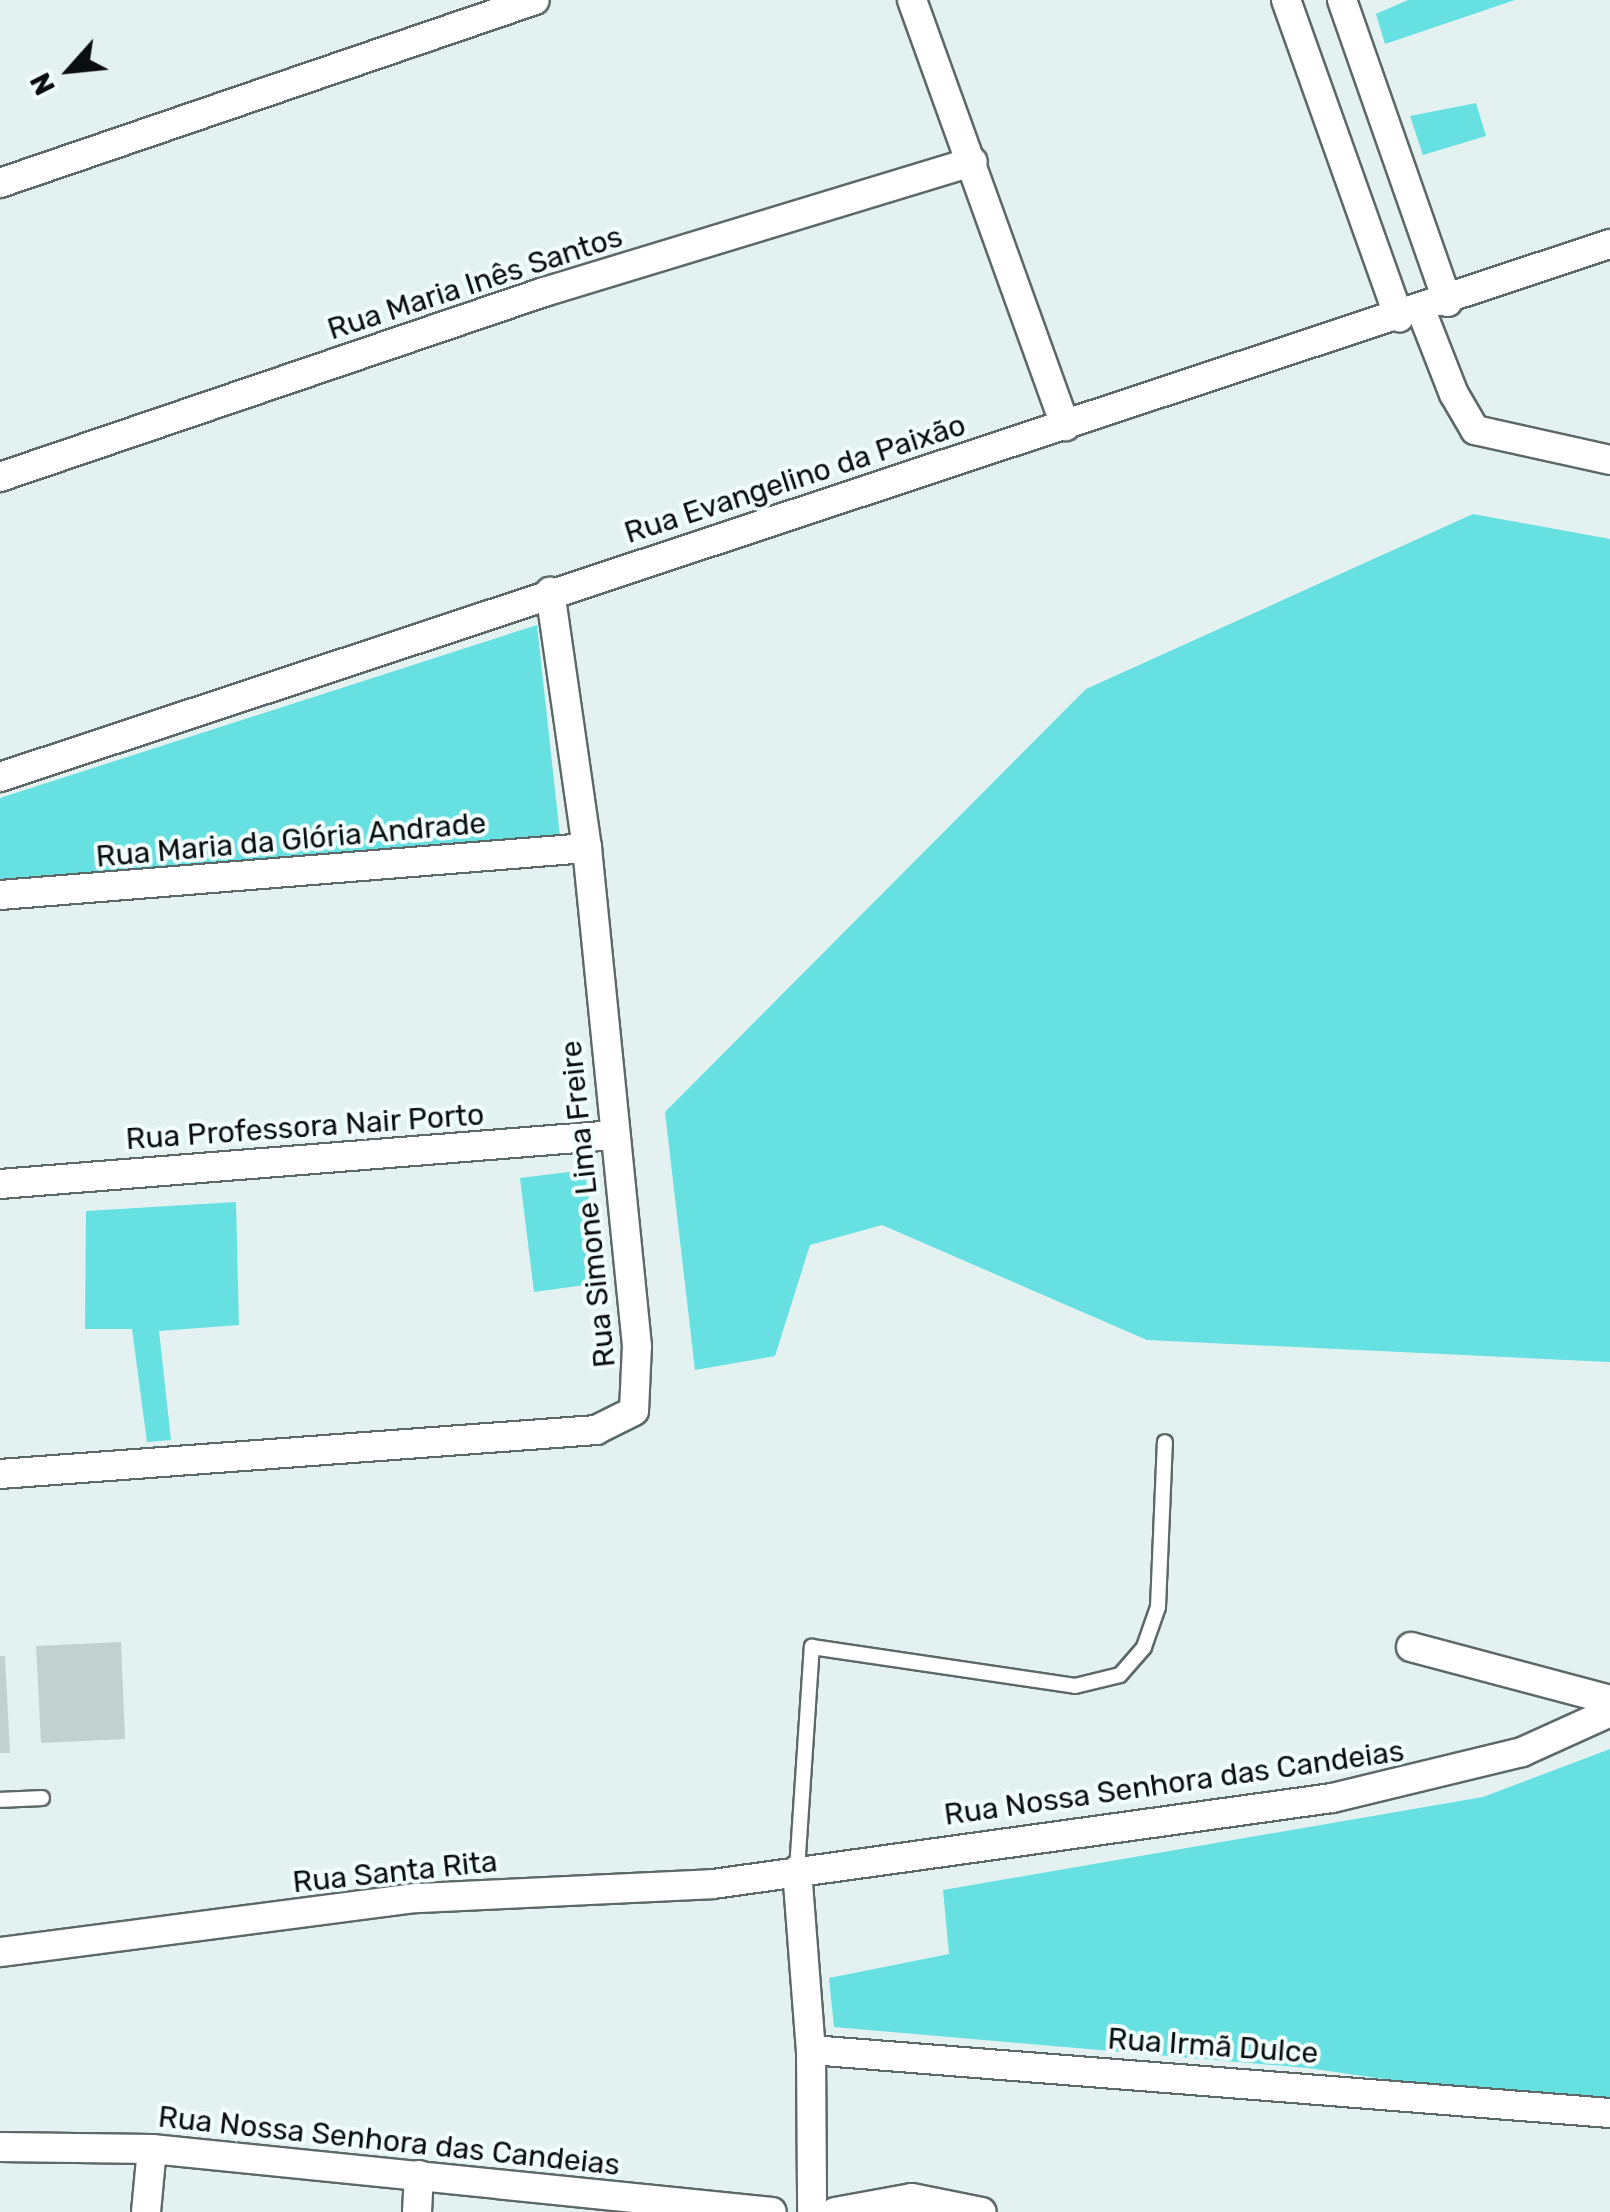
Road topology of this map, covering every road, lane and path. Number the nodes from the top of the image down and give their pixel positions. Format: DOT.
graph roads {
  1 [pos="535,0"];
  2 [pos="912,0"];
  3 [pos="1286,0"];
  4 [pos="1342,0"];
  5 [pos="974,162"];
  6 [pos="0,182"];
  7 [pos="1610,244"];
  8 [pos="1423,310"];
  9 [pos="1064,426"];
  10 [pos="1610,460"];
  11 [pos="0,477"];
  12 [pos="550,592"];
  13 [pos="0,777"];
  14 [pos="587,848"];
  15 [pos="0,896"];
  16 [pos="614,1136"];
  17 [pos="0,1184"];
  18 [pos="1165,1442"];
  19 [pos="0,1474"];
  20 [pos="1411,1647"];
  21 [pos="1610,1700"];
  22 [pos="1610,1712"];
  23 [pos="42,1798"];
  24 [pos="0,1800"];
  25 [pos="797,1870"];
  26 [pos="0,1952"];
  27 [pos="811,2050"];
  28 [pos="1610,2113"];
  29 [pos="0,2148"];
  30 [pos="152,2148"];
  31 [pos="419,2174"];
  32 [pos="146,2212"];
  33 [pos="417,2212"];
  34 [pos="772,2212"];
  35 [pos="812,2212"];
  36 [pos="835,2212"];
  37 [pos="982,2212"];
  1 -- 6 [label="street"];
  2 -- 5 [label="street"];
  3 -- 8 [label="street"];
  4 -- 8 [label="street"];
  5 -- 9 [label="street"];
  5 -- 11 [label="street, Rua Maria Inês Santos"];
  7 -- 8 [label="street, Rua Evangelino da Paixão"];
  8 -- 9 [label="street, Rua Evangelino da Paixão"];
  8 -- 10 [label="street"];
  9 -- 12 [label="street, Rua Evangelino da Paixão"];
  12 -- 13 [label="street, Rua Evangelino da Paixão"];
  12 -- 14 [label="street, Rua Simone Lima Freire"];
  14 -- 15 [label="street, Rua Maria da Glória Andrade"];
  14 -- 16 [label="street, Rua Simone Lima Freire"];
  16 -- 17 [label="street, Rua Professora Nair Porto"];
  16 -- 19 [label="street, Rua Simone Lima Freire"];
  18 -- 25 [label="lane"];
  20 -- 21 [label="street"];
  22 -- 25 [label="street, Rua Nossa Senhora das Candeias"];
  23 -- 24 [label="lane"];
  25 -- 26 [label="street, Rua Santa Rita"];
  25 -- 27 [label="street"];
  27 -- 28 [label="street, Rua Irmã Dulce"];
  27 -- 35 [label="street"];
  29 -- 30 [label="street, Rua Nossa Senhora das Candeias"];
  30 -- 31 [label="street, Rua Nossa Senhora das Candeias"];
  30 -- 32 [label="street"];
  31 -- 33 [label="street"];
  31 -- 34 [label="street, Rua Nossa Senhora das Candeias"];
  36 -- 37 [label="street"];
}
